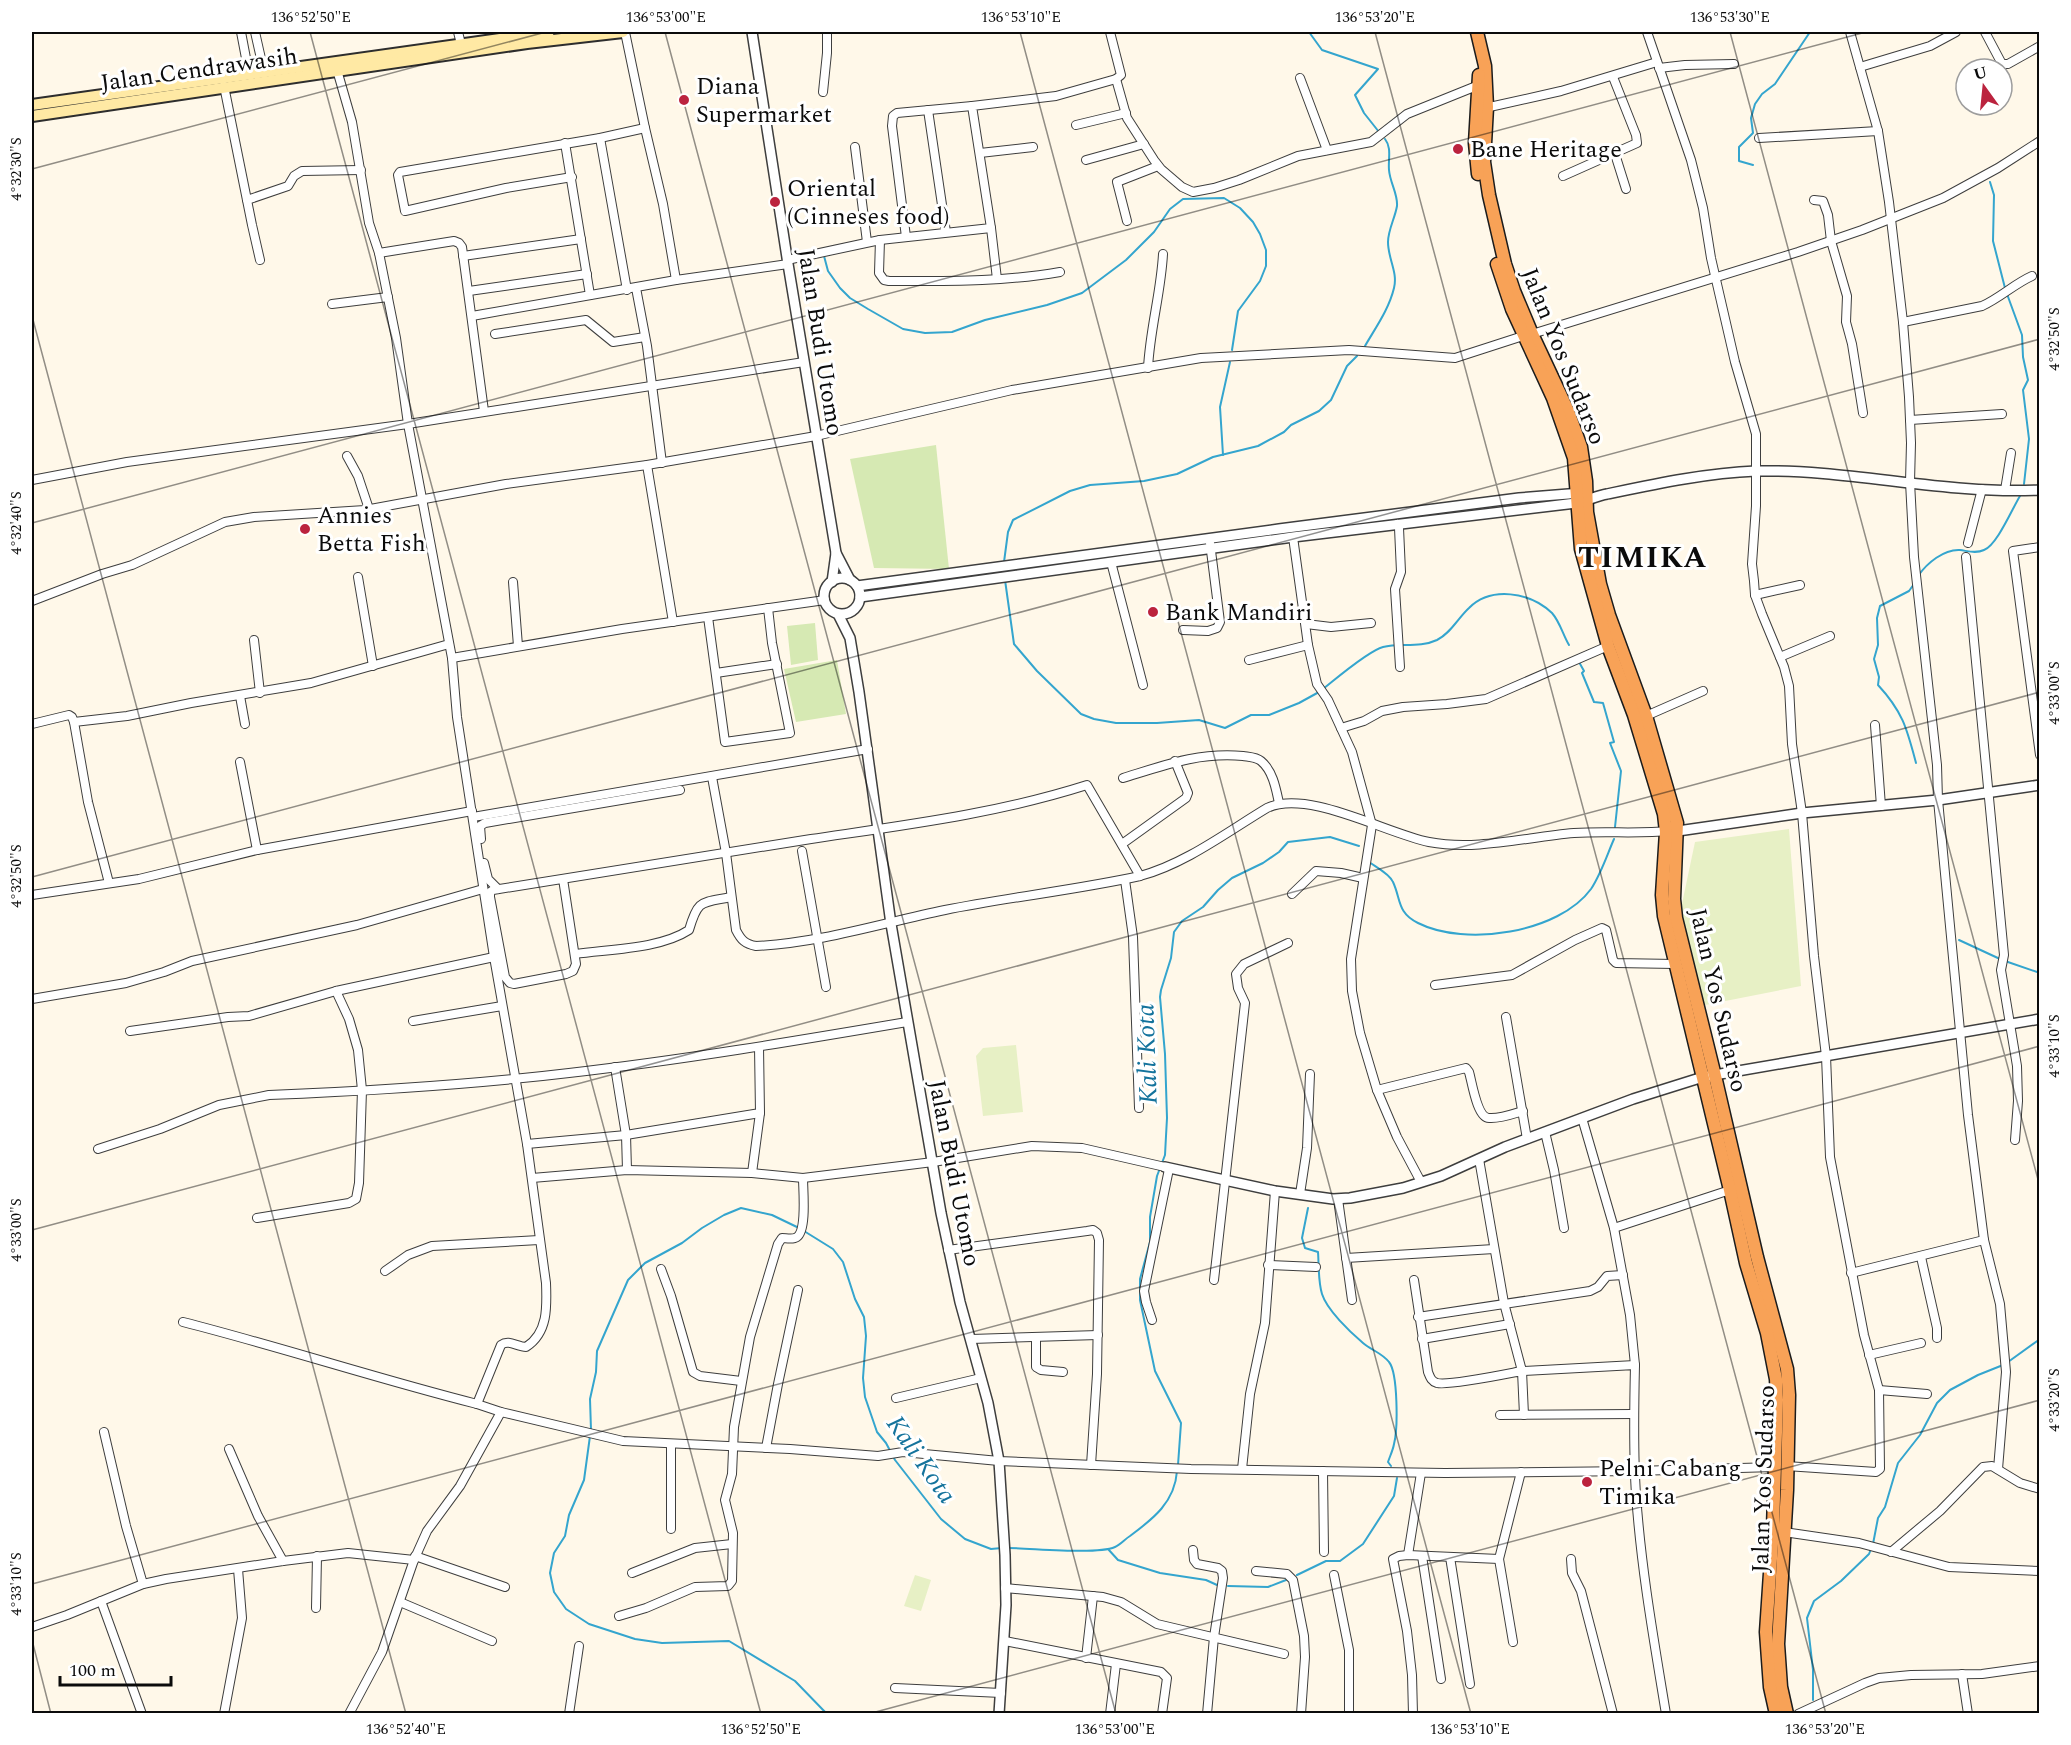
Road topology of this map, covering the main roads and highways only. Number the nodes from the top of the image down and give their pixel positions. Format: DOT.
graph roads {
  1 [pos="549,32"];
  2 [pos="624,32"];
  3 [pos="1469,32"];
  4 [pos="1477,32"];
  5 [pos="32,105"];
  6 [pos="1483,108"];
  7 [pos="32,116"];
  8 [pos="1584,497"];
  9 [pos="1672,831"];
  10 [pos="1709,1076"];
  11 [pos="1772,1332"];
  12 [pos="1781,1467"];
  13 [pos="1775,1687"];
  14 [pos="1776,1713"];
  15 [pos="1787,1713"];
  1 -- 5 [label="main road, Jalan Cendrawasih"];
  2 -- 7 [label="main road, Jalan Cendrawasih"];
  3 -- 6 [label="highway, Jalan Yos Sudarso"];
  4 -- 6 [label="highway, Jalan Yos Sudarso"];
  6 -- 8 [label="highway, Jalan Yos Sudarso"];
  8 -- 9 [label="highway, Jalan Yos Sudarso"];
  8 -- 9 [label="highway, Jalan Yos Sudarso"];
  9 -- 10 [label="highway, Jalan Yos Sudarso"];
  9 -- 10 [label="highway, Jalan Yos Sudarso"];
  10 -- 11 [label="highway, Jalan Yos Sudarso"];
  10 -- 11 [label="highway, Jalan Yos Sudarso"];
  11 -- 12 [label="highway, Jalan Yos Sudarso"];
  12 -- 13 [label="highway, Jalan Yos Sudarso"];
  12 -- 13 [label="highway, Jalan Yos Sudarso"];
  13 -- 14 [label="highway, Jalan Yos Sudarso"];
  13 -- 15 [label="highway, Jalan Yos Sudarso"];
}
